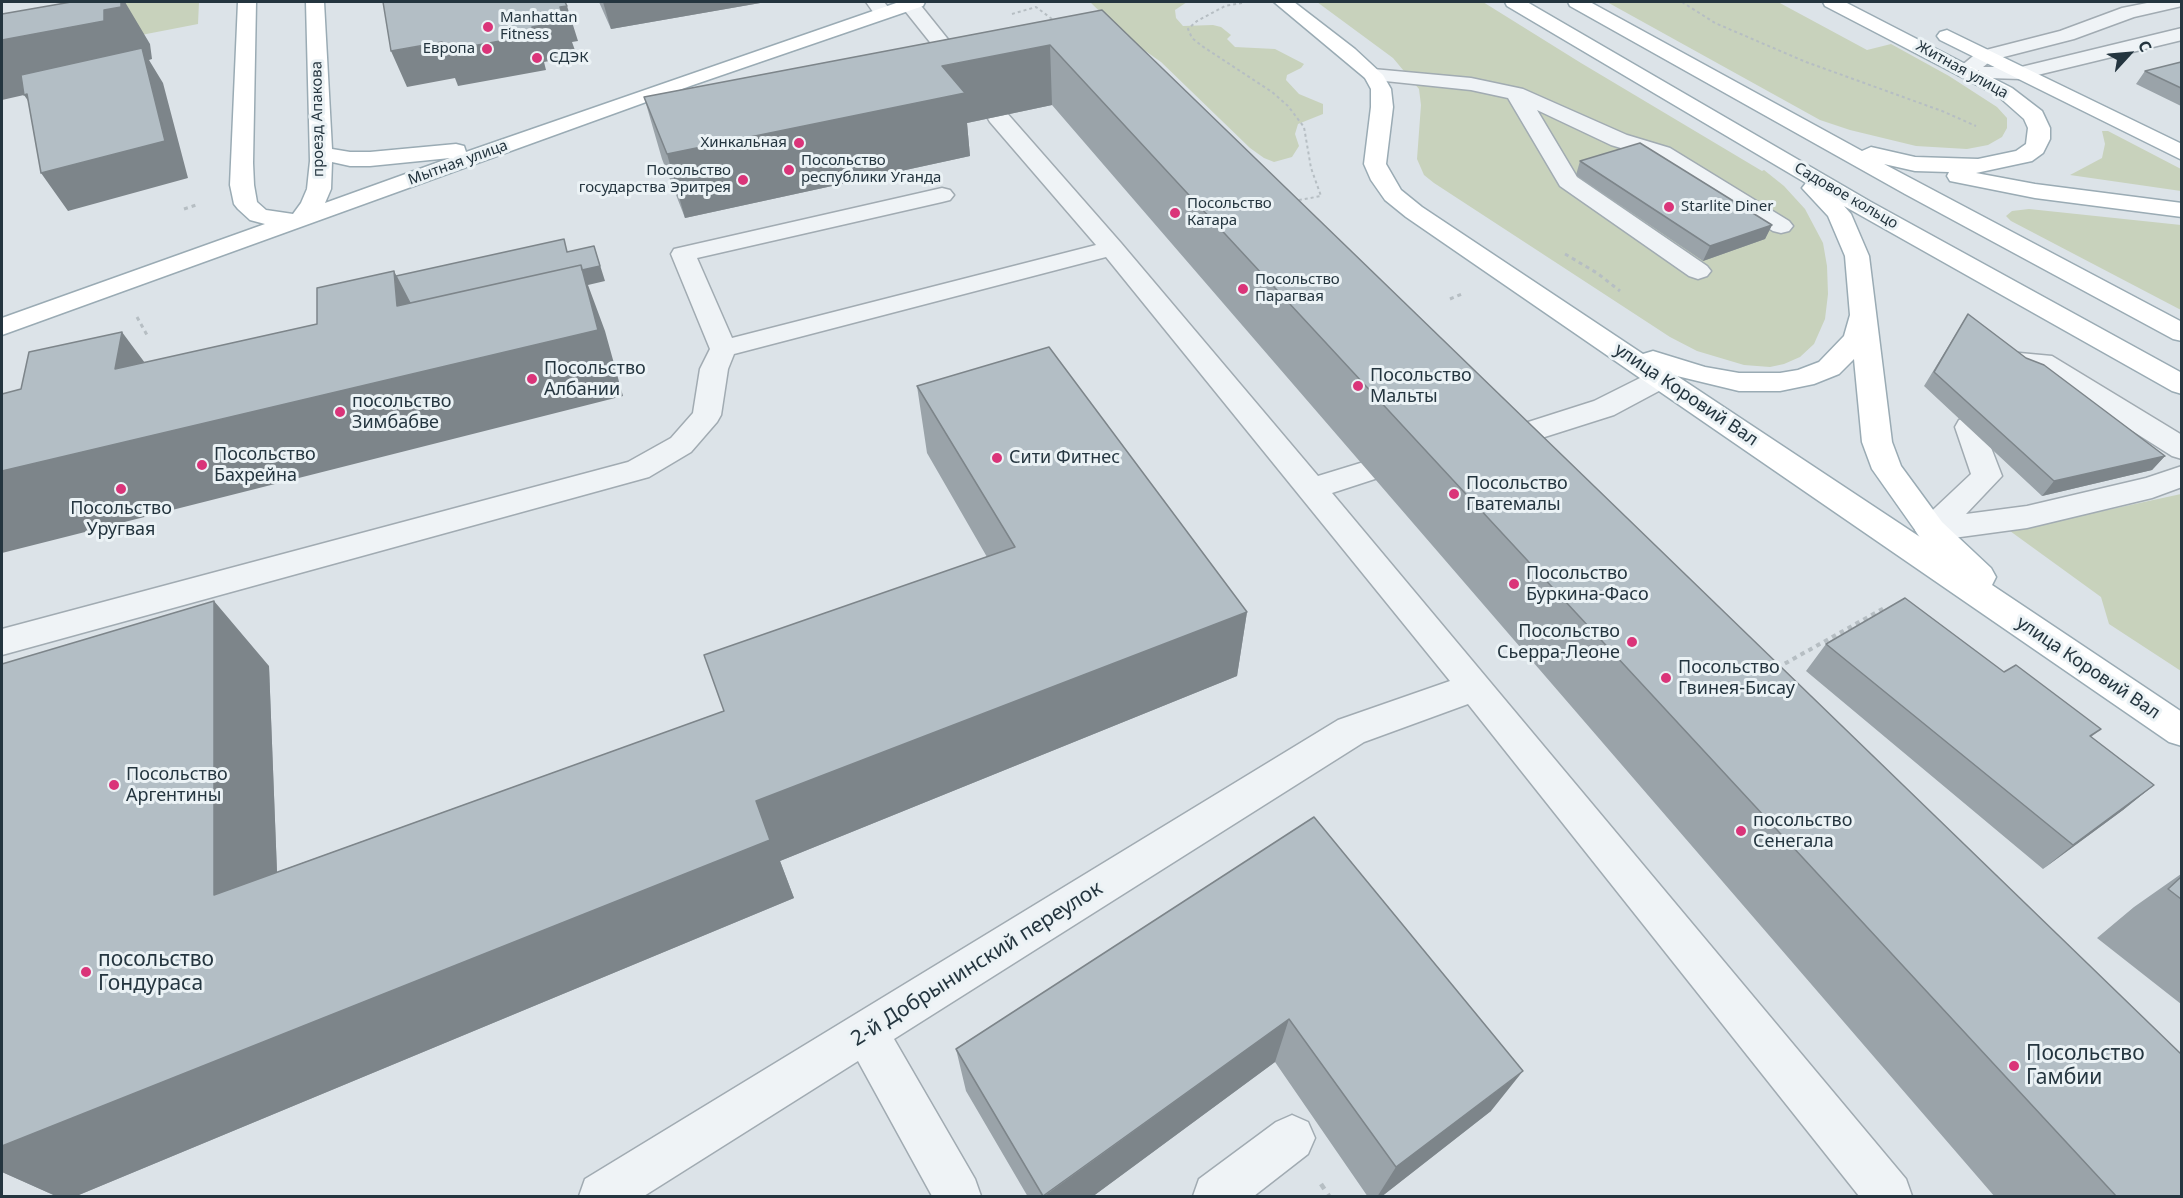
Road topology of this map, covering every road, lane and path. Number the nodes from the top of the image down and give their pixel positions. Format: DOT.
graph roads {
  1 [pos="247,2"];
  2 [pos="315,2"];
  3 [pos="912,2"];
  4 [pos="1282,2"];
  5 [pos="1514,2"];
  6 [pos="1577,2"];
  7 [pos="1682,2"];
  8 [pos="1832,2"];
  9 [pos="2177,2"];
  10 [pos="1243,3"];
  11 [pos="879,7"];
  12 [pos="1012,14"];
  13 [pos="1063,27"];
  14 [pos="1932,28"];
  15 [pos="2181,34"];
  16 [pos="1986,56"];
  17 [pos="1965,71"];
  18 [pos="2021,73"];
  19 [pos="1373,75"];
  20 [pos="1516,93"];
  21 [pos="1802,128"];
  22 [pos="1982,128"];
  23 [pos="511,144"];
  24 [pos="1756,145"];
  25 [pos="320,153"];
  26 [pos="2181,153"];
  27 [pos="1873,154"];
  28 [pos="942,195"];
  29 [pos="1286,203"];
  30 [pos="196,205"];
  31 [pos="184,209"];
  32 [pos="2181,210"];
  33 [pos="299,220"];
  34 [pos="1781,225"];
  35 [pos="1112,248"];
  36 [pos="1564,254"];
  37 [pos="1698,271"];
  38 [pos="1620,291"];
  39 [pos="134,312"];
  40 [pos="1863,314"];
  41 [pos="2,327"];
  42 [pos="1592,331"];
  43 [pos="2181,333"];
  44 [pos="147,335"];
  45 [pos="723,349"];
  46 [pos="1998,359"];
  47 [pos="1662,378"];
  48 [pos="2181,385"];
  49 [pos="1969,427"];
  50 [pos="2181,449"];
  51 [pos="1535,463"];
  52 [pos="1367,471"];
  53 [pos="2181,476"];
  54 [pos="1311,489"];
  55 [pos="1931,530"];
  56 [pos="1886,607"];
  57 [pos="2,642"];
  58 [pos="2079,662"];
  59 [pos="1774,670"];
  60 [pos="1475,687"];
  61 [pos="2181,731"];
  62 [pos="866,1032"];
  63 [pos="1292,1138"];
  64 [pos="602,1197"];
  65 [pos="958,1197"];
  66 [pos="1215,1197"];
  67 [pos="1889,1197"];
  1 -- 33 [label="main road"];
  2 -- 25 [label="main road, проезд Апакова"];
  3 -- 11 [label="main road, Мытная улица"];
  3 -- 35 [label="street"];
  4 -- 19 [label="main road"];
  5 -- 24 [label="main road, Садовое кольцо"];
  6 -- 21 [label="main road"];
  7 -- 22 [label="path"];
  8 -- 17 [label="main road, Житная улица"];
  9 -- 16 [label="street"];
  10 -- 29 [label="path"];
  11 -- 23 [label="main road, Мытная улица"];
  12 -- 13 [label="path"];
  14 -- 16 [label="main road, Житная улица"];
  15 -- 18 [label="street"];
  16 -- 17 [label="street"];
  16 -- 18 [label="main road, Житная улица"];
  17 -- 18 [label="street"];
  17 -- 27 [label="main road, Житная улица"];
  18 -- 26 [label="main road, Житная улица"];
  19 -- 20 [label="street"];
  19 -- 42 [label="main road, улица Коровий Вал"];
  20 -- 34 [label="street"];
  20 -- 37 [label="street"];
  21 -- 27 [label="main road, Житная улица"];
  21 -- 43 [label="main road"];
  23 -- 25 [label="main road"];
  23 -- 33 [label="main road, Мытная улица"];
  24 -- 40 [label="main road"];
  24 -- 48 [label="main road, Садовое кольцо"];
  25 -- 33 [label="main road, проезд Апакова"];
  27 -- 32 [label="main road"];
  28 -- 45 [label="street"];
  30 -- 31 [label="path"];
  33 -- 41 [label="main road, Мытная улица"];
  35 -- 45 [label="street"];
  35 -- 54 [label="street"];
  36 -- 38 [label="path"];
  39 -- 44 [label="path"];
  40 -- 42 [label="main road"];
  40 -- 55 [label="main road"];
  42 -- 47 [label="main road, улица Коровий Вал"];
  45 -- 57 [label="street"];
  46 -- 50 [label="street"];
  47 -- 51 [label="street"];
  47 -- 58 [label="main road, улица Коровий Вал"];
  49 -- 55 [label="street"];
  52 -- 54 [label="street"];
  53 -- 55 [label="street"];
  54 -- 60 [label="street"];
  55 -- 58 [label="main road"];
  56 -- 59 [label="path"];
  58 -- 61 [label="main road, улица Коровий Вал"];
  60 -- 62 [label="street, 2-й Добрынинский переулок"];
  60 -- 67 [label="street"];
  62 -- 64 [label="street, 2-й Добрынинский переулок"];
  62 -- 65 [label="street"];
  63 -- 66 [label="street"];
}
